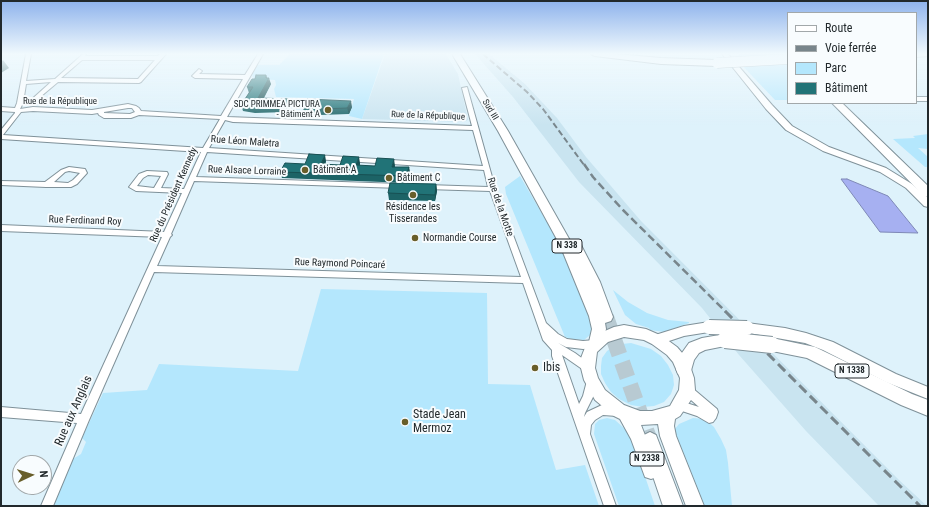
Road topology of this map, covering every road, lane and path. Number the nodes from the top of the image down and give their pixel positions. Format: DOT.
graph roads {
  1 [pos="247,77"];
  2 [pos="24,78"];
  3 [pos="60,78"];
  4 [pos="142,78"];
  5 [pos="471,78"];
  6 [pos="745,78"];
  7 [pos="57,80"];
  8 [pos="23,83"];
  9 [pos="465,88"];
  10 [pos="917,99"];
  11 [pos="928,99"];
  12 [pos="32,101"];
  13 [pos="838,104"];
  14 [pos="1,109"];
  15 [pos="18,110"];
  16 [pos="101,111"];
  17 [pos="138,113"];
  18 [pos="226,118"];
  19 [pos="476,128"];
  20 [pos="1,136"];
  21 [pos="206,150"];
  22 [pos="518,158"];
  23 [pos="487,168"];
  24 [pos="192,179"];
  25 [pos="1,183"];
  26 [pos="46,184"];
  27 [pos="411,186"];
  28 [pos="419,187"];
  29 [pos="493,189"];
  30 [pos="156,190"];
  31 [pos="187,191"];
  32 [pos="928,194"];
  33 [pos="928,204"];
  34 [pos="1,228"];
  35 [pos="168,235"];
  36 [pos="152,269"];
  37 [pos="526,280"];
  38 [pos="606,317"];
  39 [pos="543,324"];
  40 [pos="126,327"];
  41 [pos="657,340"];
  42 [pos="596,343"];
  43 [pos="557,348"];
  44 [pos="684,369"];
  45 [pos="589,374"];
  46 [pos="687,390"];
  47 [pos="928,393"];
  48 [pos="928,408"];
  49 [pos="674,410"];
  50 [pos="1,412"];
  51 [pos="623,412"];
  52 [pos="579,418"];
  53 [pos="84,419"];
  54 [pos="584,436"];
  55 [pos="650,441"];
  56 [pos="47,506"];
  57 [pos="610,506"];
  58 [pos="664,506"];
  59 [pos="673,506"];
  60 [pos="695,506"];
  1 -- 18 [label="street, Rue du Président Kennedy"];
  2 -- 8 [label="street"];
  3 -- 7 [label="street"];
  4 -- 7 [label="street"];
  5 -- 22 [label="highway, Sud III / N 338"];
  6 -- 33 [label="main road"];
  7 -- 8 [label="street"];
  7 -- 12 [label="street"];
  8 -- 15 [label="street"];
  9 -- 19 [label="street, Rue de la Motte"];
  10 -- 11 [label="main road"];
  13 -- 32 [label="highway"];
  14 -- 15 [label="street, Rue de la République"];
  15 -- 16 [label="street, Rue de la République"];
  15 -- 20 [label="street"];
  16 -- 17 [label="street, Rue de la République"];
  16 -- 17 [label="street, Rue de la République"];
  17 -- 18 [label="street, Rue de la République"];
  18 -- 19 [label="street, Rue de la République"];
  18 -- 21 [label="street, Rue du Président Kennedy"];
  19 -- 23 [label="street, Rue de la Motte"];
  20 -- 21 [label="street, Rue Léon Maletra"];
  21 -- 23 [label="street, Rue Léon Maletra"];
  21 -- 24 [label="street, Rue du Président Kennedy"];
  22 -- 38 [label="highway"];
  22 -- 42 [label="highway, N 338"];
  23 -- 29 [label="street, Rue de la Motte"];
  24 -- 27 [label="street, Rue Alsace Lorraine"];
  24 -- 31 [label="street, Rue du Président Kennedy"];
  25 -- 26 [label="street"];
  26 -- 26 [label="street"];
  28 -- 29 [label="street"];
  29 -- 37 [label="street, Rue de la Motte"];
  30 -- 31 [label="street"];
  31 -- 35 [label="street, Rue du Président Kennedy"];
  34 -- 35 [label="street, Rue Ferdinand Roy"];
  35 -- 36 [label="street, Rue du Président Kennedy"];
  36 -- 37 [label="street, Rue Raymond Poincaré"];
  36 -- 40 [label="street, Rue du Président Kennedy"];
  37 -- 39 [label="street, Rue de la Motte"];
  39 -- 42 [label="street, Rue de la Motte"];
  39 -- 43 [label="street, Rue de la Motte"];
  40 -- 53 [label="street, Rue aux Anglais"];
  41 -- 42 [label="main road"];
  41 -- 44 [label="main road"];
  41 -- 47 [label="main road, N 1338, bridge"];
  42 -- 45 [label="main road"];
  43 -- 45 [label="street, Rue de la Motte"];
  43 -- 52 [label="street, Rue de la Motte"];
  44 -- 46 [label="main road"];
  44 -- 48 [label="highway, N 1338, bridge"];
  45 -- 51 [label="main road"];
  45 -- 52 [label="street"];
  46 -- 49 [label="main road"];
  46 -- 49 [label="street"];
  49 -- 51 [label="main road"];
  49 -- 60 [label="main road, N 2338"];
  50 -- 53 [label="street"];
  51 -- 54 [label="street"];
  51 -- 58 [label="main road, N 2338"];
  52 -- 54 [label="street, Rue de la Motte"];
  53 -- 56 [label="street, Rue aux Anglais"];
  54 -- 57 [label="street, Rue de la Motte"];
  55 -- 59 [label="highway"];
}
